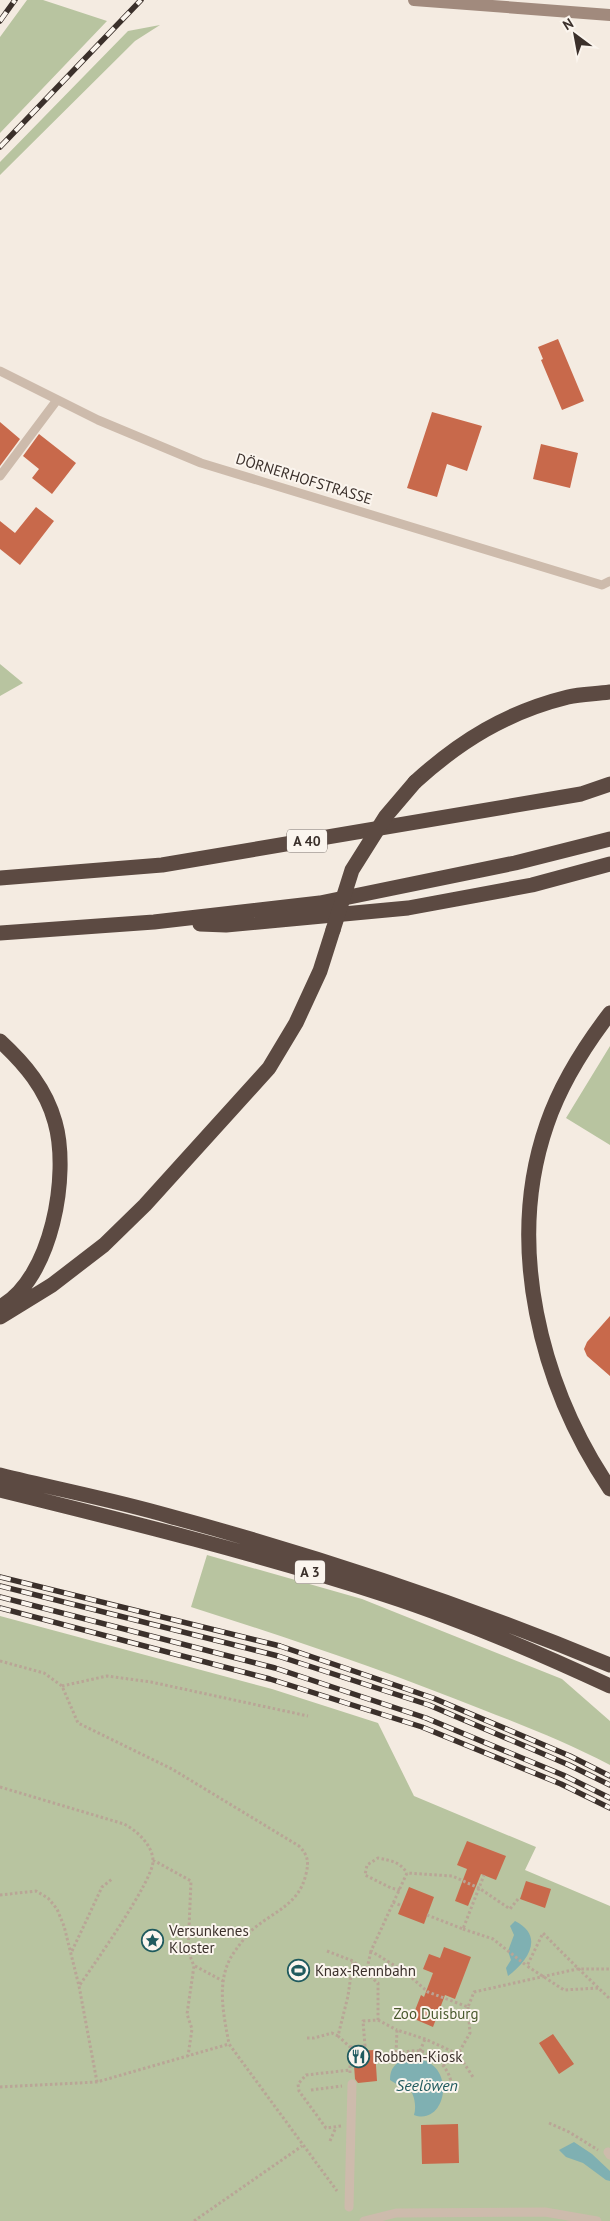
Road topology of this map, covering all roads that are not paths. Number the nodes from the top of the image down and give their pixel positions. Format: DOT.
graph roads {
  1 [pos="414,0"];
  2 [pos="610,15"];
  3 [pos="0,371"];
  4 [pos="58,400"];
  5 [pos="0,476"];
  6 [pos="610,581"];
  7 [pos="610,692"];
  8 [pos="610,784"];
  9 [pos="610,839"];
  10 [pos="610,864"];
  11 [pos="0,878"];
  12 [pos="154,922"];
  13 [pos="0,933"];
  14 [pos="610,1013"];
  15 [pos="0,1041"];
  16 [pos="0,1307"];
  17 [pos="0,1317"];
  18 [pos="0,1475"];
  19 [pos="610,1489"];
  20 [pos="0,1490"];
  21 [pos="610,1665"];
  22 [pos="610,1686"];
  23 [pos="352,2084"];
  24 [pos="349,2207"];
  25 [pos="364,2221"];
  26 [pos="597,2221"];
  1 -- 2 [label="main road"];
  3 -- 4 [label="lane, DÖRNERHOFSTRASSE"];
  4 -- 5 [label="lane"];
  4 -- 6 [label="lane, DÖRNERHOFSTRASSE"];
  7 -- 17 [label="highway, bridge"];
  8 -- 11 [label="highway, A 40"];
  9 -- 12 [label="highway"];
  10 -- 12 [label="highway"];
  12 -- 13 [label="highway"];
  14 -- 19 [label="highway"];
  15 -- 16 [label="highway"];
  18 -- 21 [label="highway, A 3"];
  20 -- 22 [label="highway, A 3"];
  23 -- 24 [label="lane"];
  25 -- 26 [label="lane"];
}
